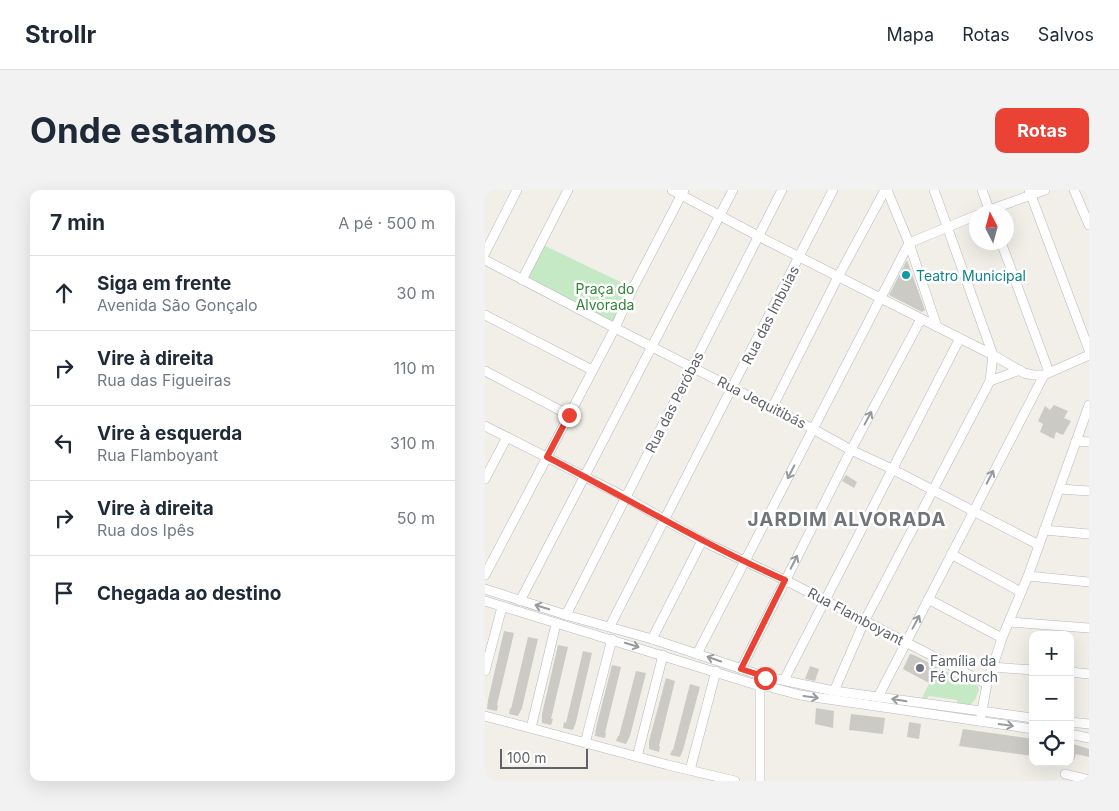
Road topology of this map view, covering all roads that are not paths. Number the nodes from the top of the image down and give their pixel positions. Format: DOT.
graph roads {
  1 [pos="517,190"];
  2 [pos="568,190"];
  3 [pos="672,190"];
  4 [pos="733,190"];
  5 [pos="782,190"];
  6 [pos="833,190"];
  7 [pos="886,190"];
  8 [pos="934,190"];
  9 [pos="982,190"];
  10 [pos="1045,190"];
  11 [pos="1075,190"];
  12 [pos="1030,192"];
  13 [pos="683,193"];
  14 [pos="986,205"];
  15 [pos="1003,205"];
  16 [pos="719,215"];
  17 [pos="969,218"];
  18 [pos="1089,225"];
  19 [pos="948,226"];
  20 [pos="758,236"];
  21 [pos="909,243"];
  22 [pos="1004,250"];
  23 [pos="485,253"];
  24 [pos="799,256"];
  25 [pos="485,260"];
  26 [pos="838,277"];
  27 [pos="523,280"];
  28 [pos="879,298"];
  29 [pos="485,315"];
  30 [pos="921,319"];
  31 [pos="937,327"];
  32 [pos="615,328"];
  33 [pos="959,338"];
  34 [pos="652,346"];
  35 [pos="1089,350"];
  36 [pos="993,355"];
  37 [pos="1089,355"];
  38 [pos="693,367"];
  39 [pos="592,370"];
  40 [pos="1020,370"];
  41 [pos="485,371"];
  42 [pos="1047,373"];
  43 [pos="1033,375"];
  44 [pos="990,381"];
  45 [pos="733,388"];
  46 [pos="1034,394"];
  47 [pos="1089,405"];
  48 [pos="772,408"];
  49 [pos="569,415"];
  50 [pos="485,426"];
  51 [pos="813,429"];
  52 [pos="507,437"];
  53 [pos="1076,441"];
  54 [pos="1089,442"];
  55 [pos="851,450"];
  56 [pos="547,457"];
  57 [pos="892,469"];
  58 [pos="584,476"];
  59 [pos="485,479"];
  60 [pos="1060,489"];
  61 [pos="932,490"];
  62 [pos="1089,491"];
  63 [pos="625,497"];
  64 [pos="973,511"];
  65 [pos="663,520"];
  66 [pos="1044,530"];
  67 [pos="1089,534"];
  68 [pos="702,541"];
  69 [pos="1039,545"];
  70 [pos="951,554"];
  71 [pos="745,562"];
  72 [pos="485,575"];
  73 [pos="1028,576"];
  74 [pos="785,580"];
  75 [pos="1089,582"];
  76 [pos="485,589"];
  77 [pos="1021,592"];
  78 [pos="824,599"];
  79 [pos="928,599"];
  80 [pos="485,601"];
  81 [pos="520,601"];
  82 [pos="502,607"];
  83 [pos="565,615"];
  84 [pos="864,622"];
  85 [pos="1009,622"];
  86 [pos="556,624"];
  87 [pos="610,626"];
  88 [pos="1089,628"];
  89 [pos="1002,638"];
  90 [pos="612,639"];
  91 [pos="652,639"];
  92 [pos="905,642"];
  93 [pos="697,654"];
  94 [pos="663,655"];
  95 [pos="992,667"];
  96 [pos="741,669"];
  97 [pos="1029,670"];
  98 [pos="485,671"];
  99 [pos="715,671"];
  100 [pos="1074,672"];
  101 [pos="1089,674"];
  102 [pos="784,680"];
  103 [pos="761,681"];
  104 [pos="987,684"];
  105 [pos="835,690"];
  106 [pos="878,696"];
  107 [pos="930,709"];
  108 [pos="485,716"];
  109 [pos="981,716"];
  110 [pos="1029,718"];
  111 [pos="1074,723"];
  112 [pos="1089,724"];
  113 [pos="1029,727"];
  114 [pos="531,728"];
  115 [pos="1074,735"];
  116 [pos="1089,738"];
  117 [pos="585,743"];
  118 [pos="637,757"];
  119 [pos="690,770"];
  120 [pos="1065,774"];
  121 [pos="1089,780"];
  122 [pos="735,781"];
  123 [pos="760,781"];
  1 -- 23 [label="street"];
  2 -- 27 [label="street"];
  3 -- 13 [label="street"];
  4 -- 16 [label="street"];
  5 -- 20 [label="street, Rua das Peróbas"];
  6 -- 24 [label="street, Rua das Imbuias"];
  7 -- 21 [label="street"];
  7 -- 26 [label="street"];
  8 -- 19 [label="street"];
  9 -- 14 [label="street"];
  10 -- 12 [label="street"];
  11 -- 18 [label="street"];
  12 -- 15 [label="street"];
  12 -- 35 [label="street"];
  13 -- 16 [label="street"];
  13 -- 32 [label="street"];
  16 -- 20 [label="street"];
  16 -- 34 [label="street"];
  17 -- 19 [label="street"];
  19 -- 21 [label="street"];
  19 -- 36 [label="street"];
  20 -- 24 [label="street"];
  20 -- 38 [label="street, Rua das Peróbas"];
  21 -- 28 [label="street"];
  21 -- 31 [label="street"];
  22 -- 42 [label="street"];
  24 -- 26 [label="street"];
  24 -- 45 [label="street, Rua das Imbuias"];
  25 -- 27 [label="street, Rua Jequitibás"];
  26 -- 28 [label="street"];
  26 -- 48 [label="street"];
  27 -- 32 [label="street, Rua Jequitibás"];
  28 -- 30 [label="street"];
  28 -- 51 [label="street"];
  29 -- 39 [label="street"];
  30 -- 31 [label="street"];
  55 -- 30 [label="street, one-way"];
  31 -- 33 [label="street"];
  32 -- 34 [label="street, Rua Jequitibás"];
  32 -- 39 [label="street"];
  33 -- 36 [label="street"];
  33 -- 57 [label="street"];
  34 -- 38 [label="street, Rua Jequitibás"];
  34 -- 58 [label="street"];
  36 -- 40 [label="street"];
  36 -- 44 [label="street"];
  37 -- 42 [label="street"];
  38 -- 45 [label="street, Rua Jequitibás"];
  38 -- 63 [label="street, Rua das Peróbas"];
  39 -- 49 [label="street"];
  40 -- 43 [label="street"];
  40 -- 44 [label="street"];
  41 -- 49 [label="street"];
  42 -- 43 [label="street"];
  42 -- 46 [label="street"];
  43 -- 46 [label="street"];
  44 -- 61 [label="street"];
  45 -- 48 [label="street, Rua Jequitibás"];
  45 -- 65 [label="street, Rua das Imbuias"];
  64 -- 46 [label="street, one-way"];
  47 -- 53 [label="street"];
  48 -- 51 [label="street, Rua Jequitibás"];
  49 -- 56 [label="street"];
  50 -- 52 [label="street, Rua Flamboyant"];
  51 -- 55 [label="street, Rua Jequitibás"];
  51 -- 71 [label="street, one-way"];
  52 -- 56 [label="street, Rua Flamboyant"];
  52 -- 59 [label="street"];
  53 -- 54 [label="street"];
  53 -- 60 [label="street"];
  55 -- 57 [label="street, Rua Jequitibás"];
  74 -- 55 [label="street, one-way"];
  56 -- 58 [label="street, Rua Flamboyant"];
  56 -- 72 [label="street"];
  57 -- 61 [label="street, Rua Jequitibás"];
  57 -- 78 [label="street"];
  58 -- 63 [label="street, Rua Flamboyant"];
  58 -- 81 [label="street"];
  60 -- 62 [label="street"];
  60 -- 66 [label="street"];
  61 -- 64 [label="street, Rua Jequitibás"];
  61 -- 84 [label="street"];
  63 -- 65 [label="street, Rua Flamboyant"];
  63 -- 83 [label="street, Rua das Peróbas"];
  64 -- 69 [label="street, Rua Jequitibás"];
  64 -- 70 [label="street"];
  65 -- 68 [label="street, Rua Flamboyant"];
  65 -- 87 [label="street, Rua das Imbuias"];
  66 -- 67 [label="street"];
  66 -- 69 [label="street"];
  68 -- 71 [label="street, Rua Flamboyant"];
  68 -- 91 [label="street"];
  69 -- 73 [label="street"];
  70 -- 77 [label="street"];
  70 -- 79 [label="street"];
  71 -- 74 [label="street, Rua Flamboyant"];
  71 -- 93 [label="street"];
  73 -- 75 [label="street"];
  73 -- 77 [label="street"];
  74 -- 78 [label="street, Rua Flamboyant"];
  74 -- 96 [label="street"];
  76 -- 81 [label="street"];
  77 -- 85 [label="street"];
  78 -- 84 [label="street, Rua Flamboyant"];
  78 -- 102 [label="street"];
  79 -- 89 [label="street"];
  92 -- 79 [label="street, one-way"];
  80 -- 82 [label="street"];
  83 -- 81 [label="street, one-way"];
  82 -- 86 [label="street"];
  82 -- 98 [label="street"];
  83 -- 87 [label="street"];
  84 -- 92 [label="street, Rua Flamboyant"];
  84 -- 105 [label="street"];
  85 -- 88 [label="street"];
  85 -- 89 [label="street"];
  86 -- 90 [label="street"];
  86 -- 114 [label="street"];
  87 -- 91 [label="street"];
  89 -- 95 [label="street"];
  90 -- 94 [label="street, one-way"];
  90 -- 117 [label="street"];
  91 -- 93 [label="street"];
  92 -- 104 [label="street, Rua Flamboyant"];
  92 -- 106 [label="street"];
  96 -- 93 [label="street, one-way"];
  94 -- 99 [label="street"];
  94 -- 118 [label="street"];
  95 -- 97 [label="street"];
  95 -- 104 [label="street"];
  96 -- 103 [label="street"];
  99 -- 103 [label="street"];
  99 -- 119 [label="street"];
  100 -- 101 [label="street"];
  102 -- 103 [label="street"];
  102 -- 105 [label="street"];
  103 -- 107 [label="street, one-way"];
  103 -- 123 [label="street"];
  104 -- 109 [label="street"];
  105 -- 106 [label="street"];
  107 -- 106 [label="street, one-way"];
  107 -- 109 [label="street"];
  108 -- 114 [label="street"];
  109 -- 110 [label="street"];
  109 -- 113 [label="street, one-way"];
  111 -- 112 [label="street"];
  114 -- 117 [label="street"];
  115 -- 116 [label="street"];
  117 -- 118 [label="street"];
  118 -- 119 [label="street"];
  119 -- 122 [label="street"];
  120 -- 121 [label="street"];
}
